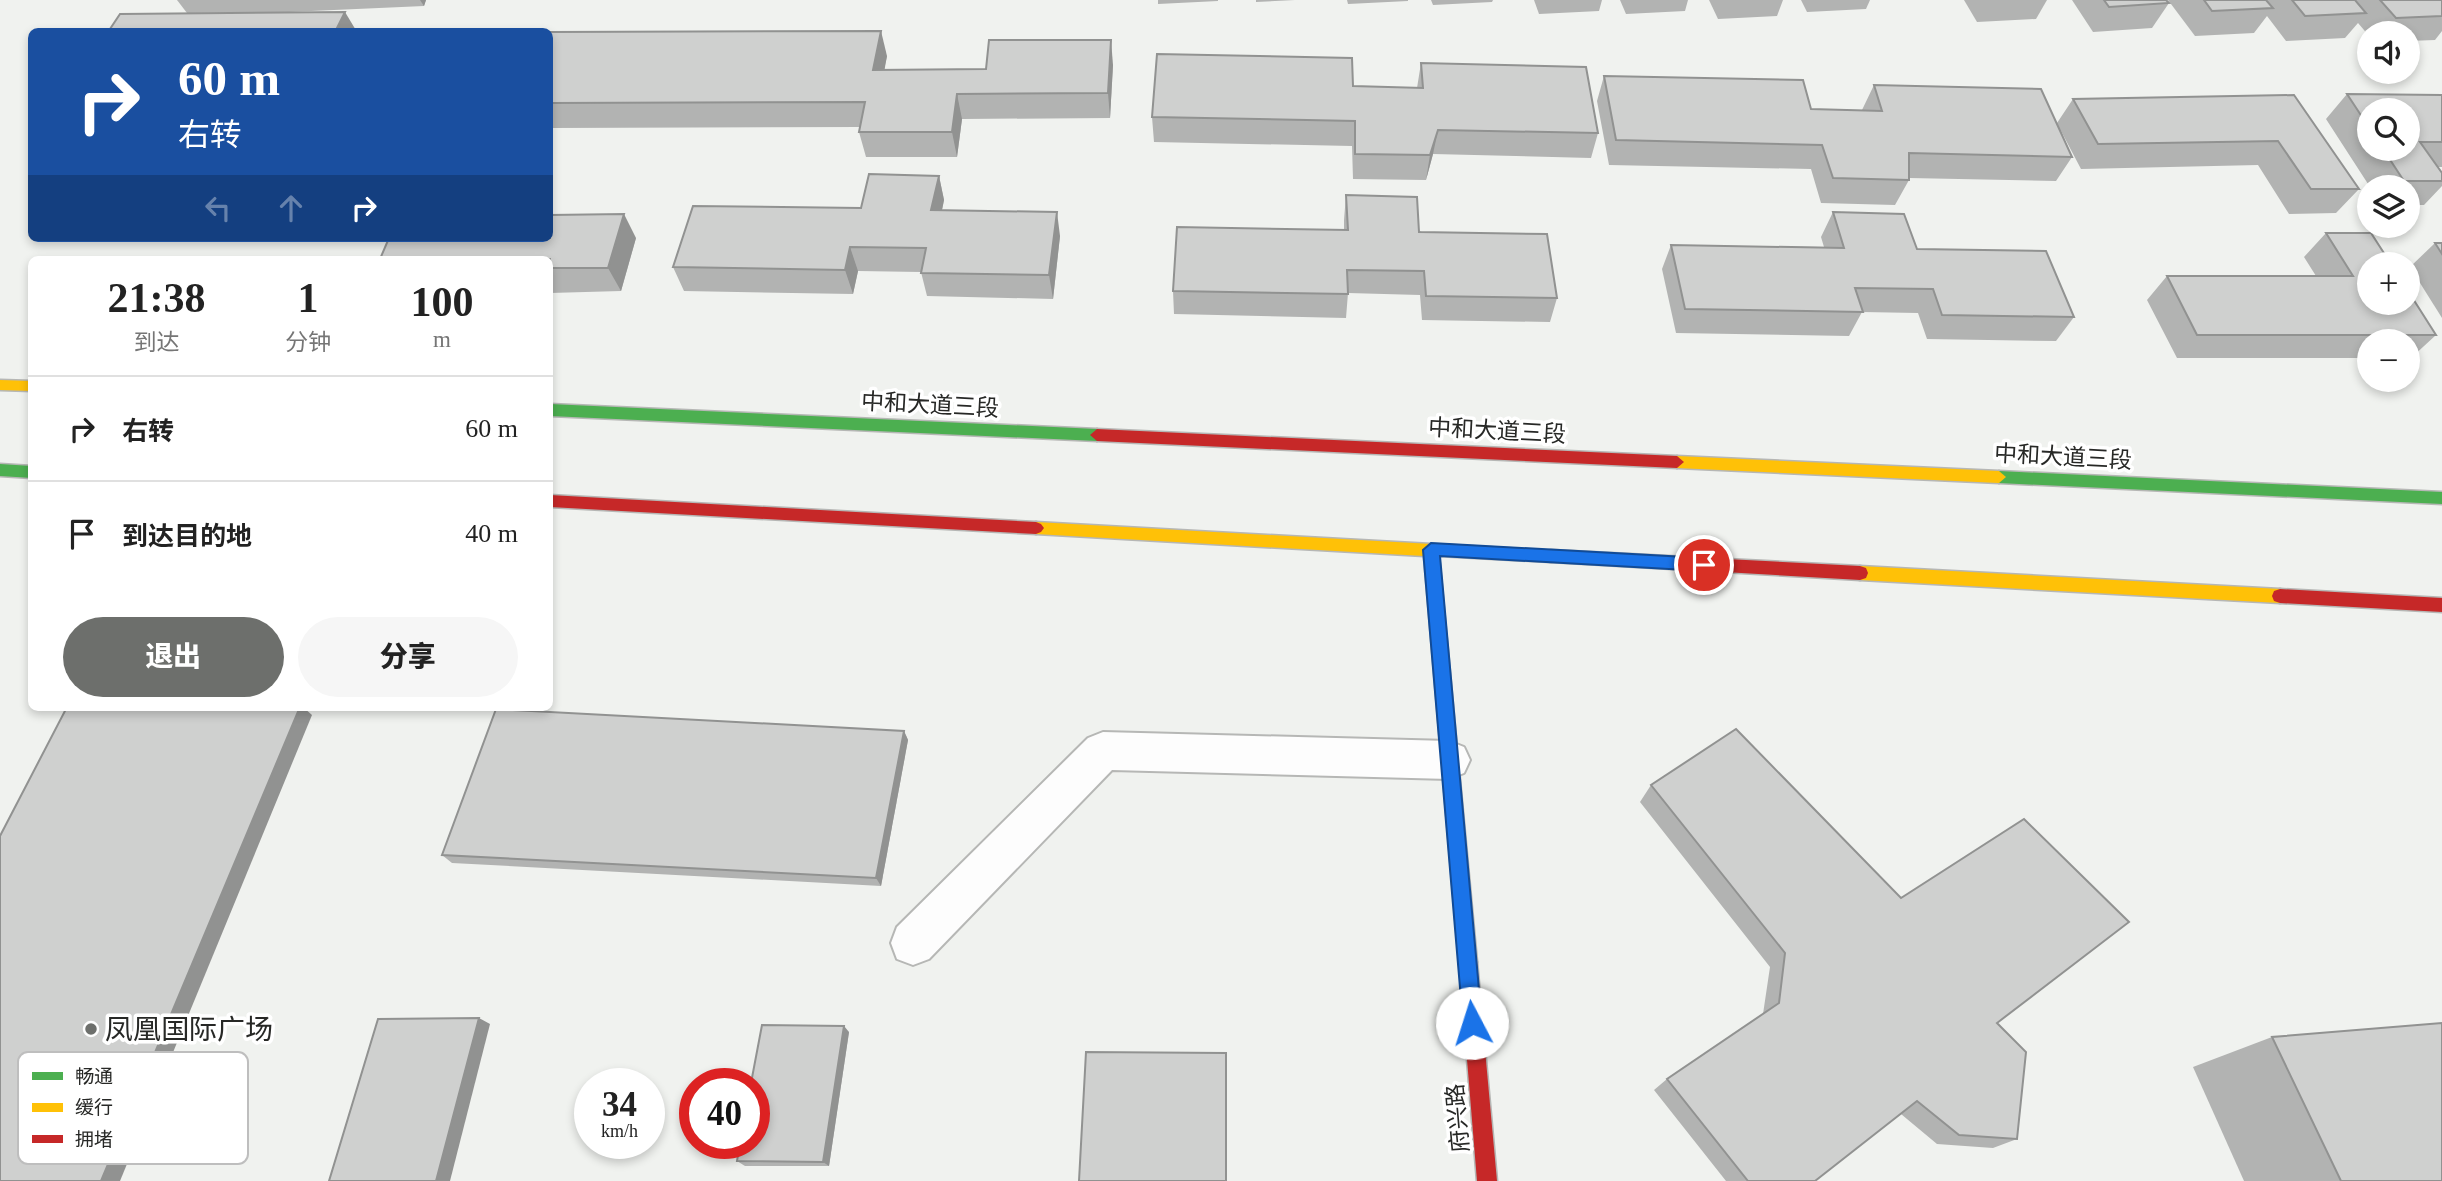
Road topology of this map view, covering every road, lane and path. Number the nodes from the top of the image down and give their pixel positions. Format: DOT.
graph roads {
  1 [pos="0,385"];
  2 [pos="28,386"];
  3 [pos="553,410"];
  4 [pos="0,470"];
  5 [pos="28,472"];
  6 [pos="2442,498"];
  7 [pos="553,501"];
  8 [pos="1431,550"];
  9 [pos="2442,605"];
  10 [pos="1449,760"];
  11 [pos="913,943"];
  12 [pos="1487,1181"];
  1 -- 2 [label="main road"];
  3 -- 6 [label="main road, 中和大道三段"];
  4 -- 5 [label="main road"];
  7 -- 8 [label="main road"];
  8 -- 9 [label="main road"];
  8 -- 10 [label="main road, 府兴路"];
  10 -- 11 [label="street"];
  10 -- 12 [label="main road, 府兴路"];
}
